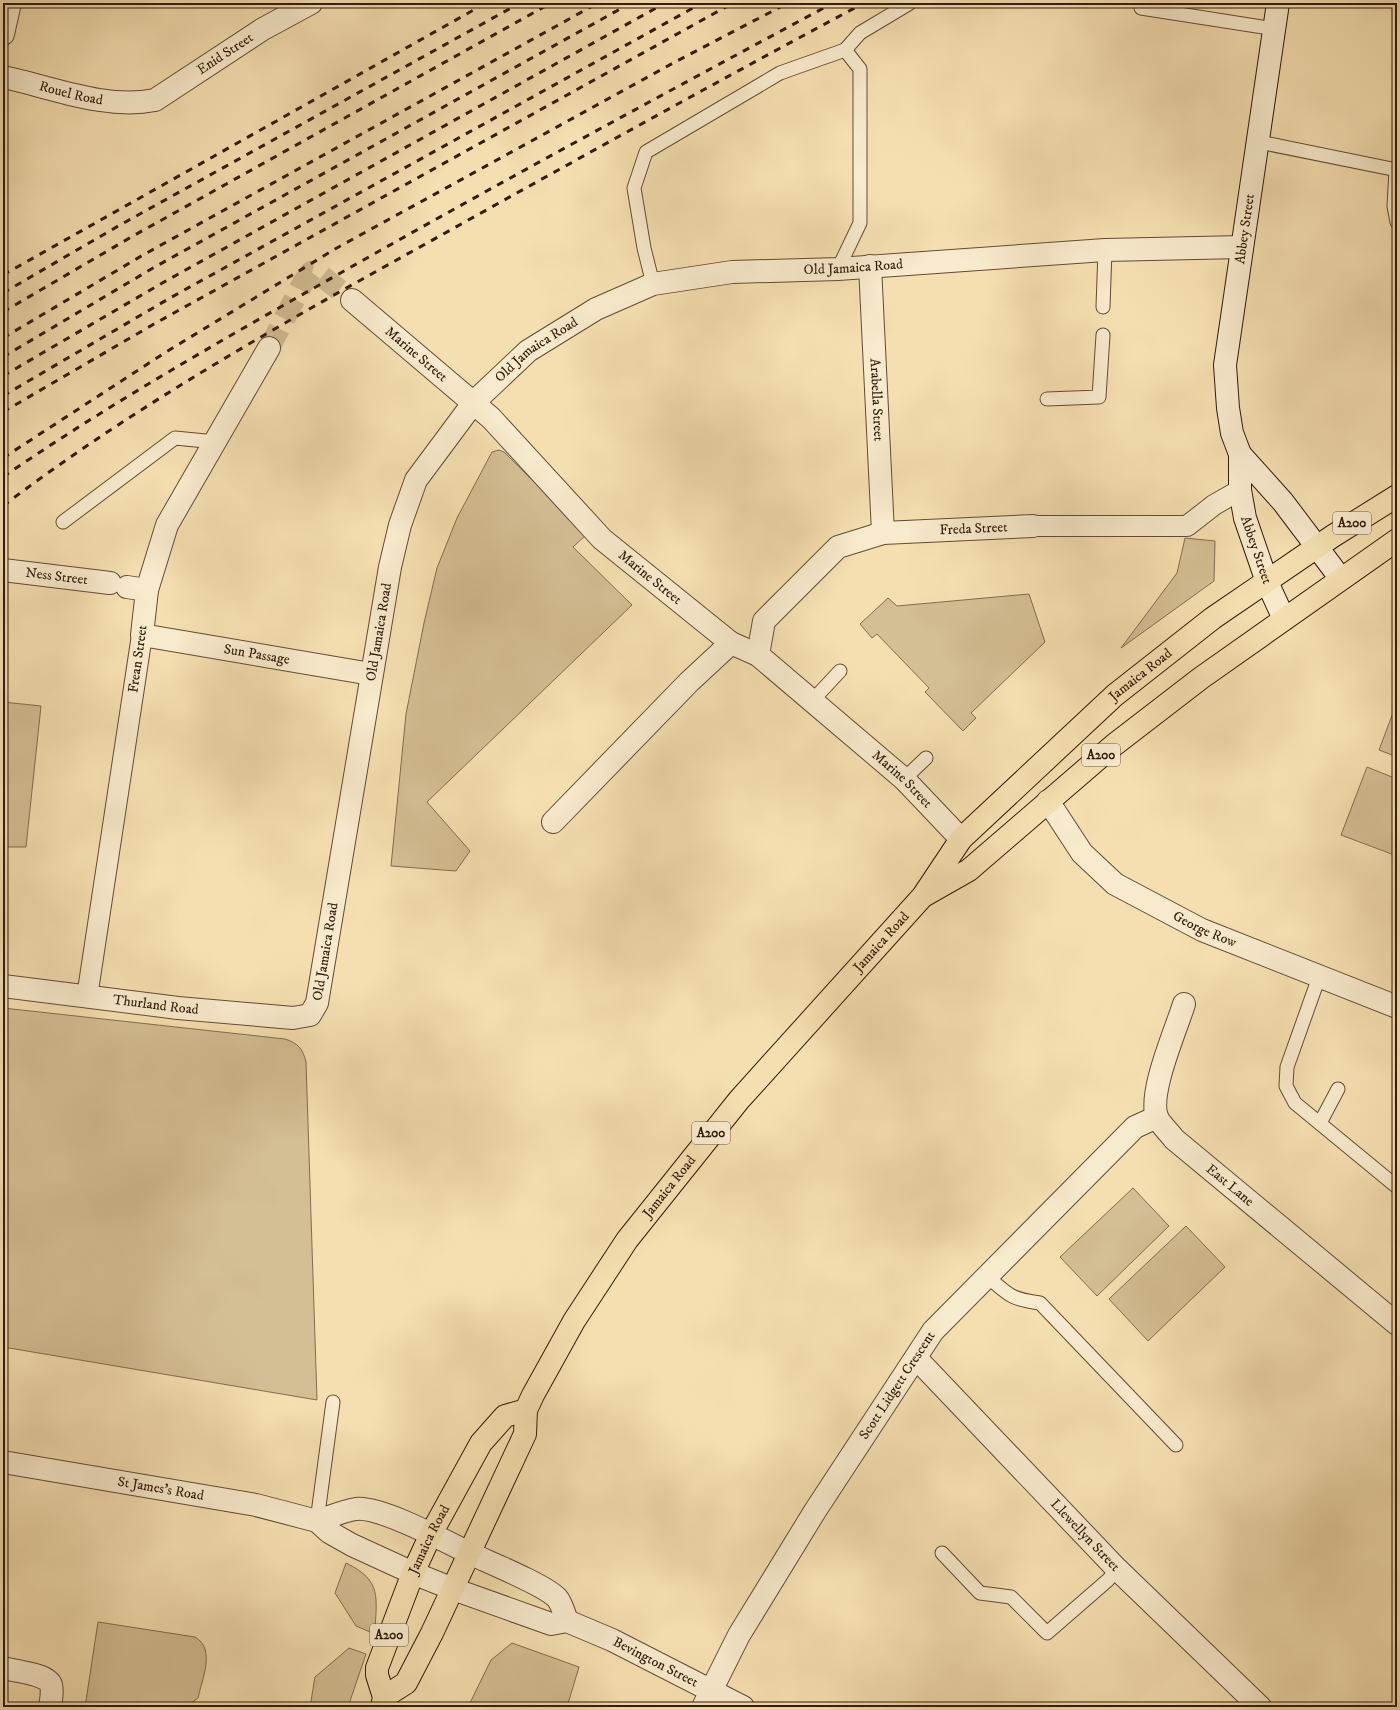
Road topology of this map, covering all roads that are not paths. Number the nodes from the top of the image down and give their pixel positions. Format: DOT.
graph roads {
  1 [pos="10,3"];
  2 [pos="311,3"];
  3 [pos="910,3"];
  4 [pos="1142,3"];
  5 [pos="1278,3"];
  6 [pos="1274,28"];
  7 [pos="3,34"];
  8 [pos="845,50"];
  9 [pos="3,77"];
  10 [pos="140,103"];
  11 [pos="1259,142"];
  12 [pos="1396,170"];
  13 [pos="1397,222"];
  14 [pos="1242,247"];
  15 [pos="1105,250"];
  16 [pos="870,266"];
  17 [pos="838,269"];
  18 [pos="652,284"];
  19 [pos="352,300"];
  20 [pos="1103,307"];
  21 [pos="1103,335"];
  22 [pos="269,348"];
  23 [pos="1047,399"];
  24 [pos="474,402"];
  25 [pos="216,442"];
  26 [pos="1240,454"];
  27 [pos="1240,490"];
  28 [pos="1397,496"];
  29 [pos="63,522"];
  30 [pos="1033,526"];
  31 [pos="883,533"];
  32 [pos="1397,540"];
  33 [pos="1316,546"];
  34 [pos="3,570"];
  35 [pos="1341,579"];
  36 [pos="1267,582"];
  37 [pos="128,587"];
  38 [pos="1284,619"];
  39 [pos="142,635"];
  40 [pos="732,643"];
  41 [pos="758,655"];
  42 [pos="840,671"];
  43 [pos="371,674"];
  44 [pos="812,701"];
  45 [pos="926,758"];
  46 [pos="904,779"];
  47 [pos="1048,801"];
  48 [pos="553,822"];
  49 [pos="961,839"];
  50 [pos="923,896"];
  51 [pos="1319,977"];
  52 [pos="3,986"];
  53 [pos="87,997"];
  54 [pos="1184,1004"];
  55 [pos="1397,1007"];
  56 [pos="310,1015"];
  57 [pos="1338,1089"];
  58 [pos="1157,1117"];
  59 [pos="1320,1123"];
  60 [pos="1397,1187"];
  61 [pos="988,1277"];
  62 [pos="1397,1324"];
  63 [pos="916,1358"];
  64 [pos="333,1402"];
  65 [pos="526,1410"];
  66 [pos="1176,1445"];
  67 [pos="3,1462"];
  68 [pos="317,1521"];
  69 [pos="431,1534"];
  70 [pos="469,1553"];
  71 [pos="942,1553"];
  72 [pos="1117,1569"];
  73 [pos="413,1573"];
  74 [pos="453,1589"];
  75 [pos="567,1620"];
  76 [pos="3,1668"];
  77 [pos="707,1698"];
  78 [pos="383,1702"];
  79 [pos="50,1707"];
  80 [pos="743,1707"];
  81 [pos="1260,1707"];
  1 -- 7 [label="street"];
  2 -- 10 [label="street, Enid Street"];
  3 -- 8 [label="lane"];
  4 -- 6 [label="lane"];
  5 -- 6 [label="street, Abbey Street"];
  6 -- 11 [label="street, Abbey Street"];
  8 -- 17 [label="lane"];
  8 -- 18 [label="lane"];
  9 -- 10 [label="street, Rouel Road"];
  11 -- 12 [label="lane"];
  11 -- 14 [label="street, Abbey Street"];
  12 -- 13 [label="lane"];
  14 -- 15 [label="street, Old Jamaica Road"];
  14 -- 26 [label="street, Abbey Street"];
  15 -- 16 [label="street, Old Jamaica Road"];
  15 -- 20 [label="lane"];
  16 -- 17 [label="street, Old Jamaica Road"];
  16 -- 31 [label="street, Arabella Street"];
  17 -- 18 [label="street, Old Jamaica Road"];
  18 -- 24 [label="street, Old Jamaica Road"];
  19 -- 24 [label="street, Marine Street"];
  21 -- 23 [label="lane"];
  22 -- 25 [label="street, Frean Street"];
  24 -- 40 [label="street, Marine Street"];
  24 -- 43 [label="street, Old Jamaica Road"];
  25 -- 29 [label="lane"];
  25 -- 37 [label="street, Frean Street"];
  26 -- 27 [label="street, Abbey Street"];
  26 -- 33 [label="street, Abbey Street"];
  27 -- 30 [label="street, Freda Street"];
  27 -- 36 [label="street, Abbey Street"];
  28 -- 33 [label="main road, Jamaica Road / A200"];
  30 -- 31 [label="street, Freda Street"];
  31 -- 41 [label="street, Freda Street"];
  32 -- 35 [label="main road, Jamaica Road / A200"];
  33 -- 35 [label="street, Abbey Street"];
  33 -- 36 [label="main road, Jamaica Road / A200"];
  34 -- 37 [label="street, Ness Street"];
  35 -- 38 [label="main road, Jamaica Road / A200"];
  36 -- 38 [label="street, Abbey Street"];
  36 -- 49 [label="main road, Jamaica Road / A200"];
  37 -- 39 [label="street, Frean Street"];
  38 -- 47 [label="main road, Jamaica Road / A200"];
  39 -- 43 [label="street, Sun Passage"];
  39 -- 53 [label="street, Frean Street"];
  40 -- 41 [label="street, Marine Street"];
  40 -- 48 [label="street"];
  41 -- 44 [label="street, Marine Street"];
  42 -- 44 [label="lane"];
  43 -- 56 [label="street, Old Jamaica Road"];
  44 -- 46 [label="street, Marine Street"];
  45 -- 46 [label="lane"];
  46 -- 49 [label="street, Marine Street"];
  47 -- 50 [label="main road, Jamaica Road / A200"];
  47 -- 51 [label="street, George Row"];
  49 -- 50 [label="main road, Jamaica Road / A200"];
  50 -- 65 [label="main road, Jamaica Road / A200"];
  51 -- 55 [label="street, George Row"];
  51 -- 59 [label="lane"];
  52 -- 53 [label="street, Thurland Road"];
  53 -- 56 [label="street, Thurland Road"];
  54 -- 58 [label="street"];
  57 -- 59 [label="lane"];
  58 -- 61 [label="street, Scott Lidgett Crescent"];
  58 -- 62 [label="street, East Lane"];
  59 -- 60 [label="lane"];
  61 -- 63 [label="street, Scott Lidgett Crescent"];
  61 -- 66 [label="lane"];
  63 -- 72 [label="street, Llewellyn Street"];
  63 -- 77 [label="street, Scott Lidgett Crescent"];
  64 -- 68 [label="lane"];
  65 -- 69 [label="main road, Jamaica Road / A200"];
  65 -- 70 [label="main road, Jamaica Road / A200"];
  67 -- 68 [label="street, St James's Road"];
  68 -- 69 [label="street"];
  68 -- 73 [label="street, St James's Road"];
  69 -- 70 [label="street"];
  69 -- 73 [label="main road, Jamaica Road / A200"];
  70 -- 74 [label="main road, Jamaica Road / A200"];
  70 -- 75 [label="street"];
  71 -- 72 [label="lane"];
  72 -- 81 [label="street, Llewellyn Street"];
  73 -- 74 [label="street, St James's Road"];
  73 -- 78 [label="main road, Jamaica Road / A200"];
  74 -- 75 [label="street"];
  74 -- 78 [label="main road, Jamaica Road / A200"];
  75 -- 77 [label="street, Bevington Street"];
  76 -- 79 [label="street"];
  77 -- 80 [label="street, Bevington Street"];
}
